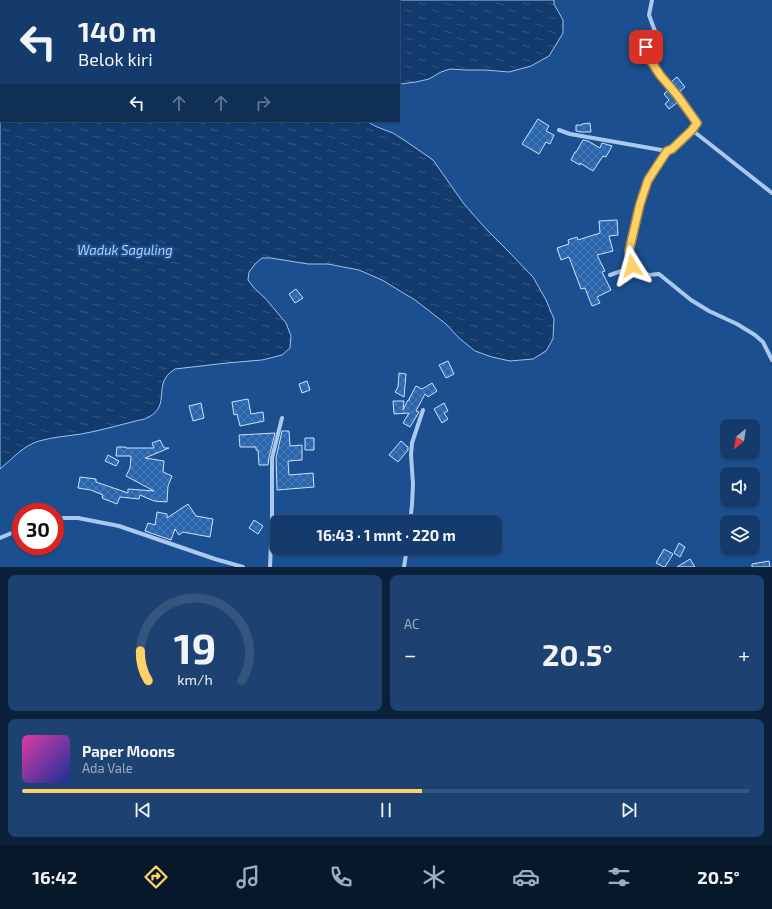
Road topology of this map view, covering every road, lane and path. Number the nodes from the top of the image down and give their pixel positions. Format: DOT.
graph roads {
  1 [pos="652,0"];
  2 [pos="559,130"];
  3 [pos="692,130"];
  4 [pos="667,151"];
  5 [pos="772,193"];
  6 [pos="633,260"];
  7 [pos="610,275"];
  8 [pos="772,360"];
  9 [pos="423,410"];
  10 [pos="282,418"];
  11 [pos="411,515"];
  12 [pos="64,518"];
  13 [pos="12,532"];
  14 [pos="0,538"];
  15 [pos="406,555"];
  16 [pos="243,567"];
  17 [pos="270,567"];
  18 [pos="404,567"];
  1 -- 3 [label="street"];
  2 -- 4 [label="street"];
  3 -- 4 [label="street"];
  3 -- 5 [label="street"];
  4 -- 6 [label="street"];
  6 -- 7 [label="street"];
  6 -- 8 [label="street"];
  9 -- 11 [label="street"];
  10 -- 17 [label="street"];
  12 -- 16 [label="street"];
  13 -- 14 [label="street"];
  15 -- 18 [label="street"];
}
